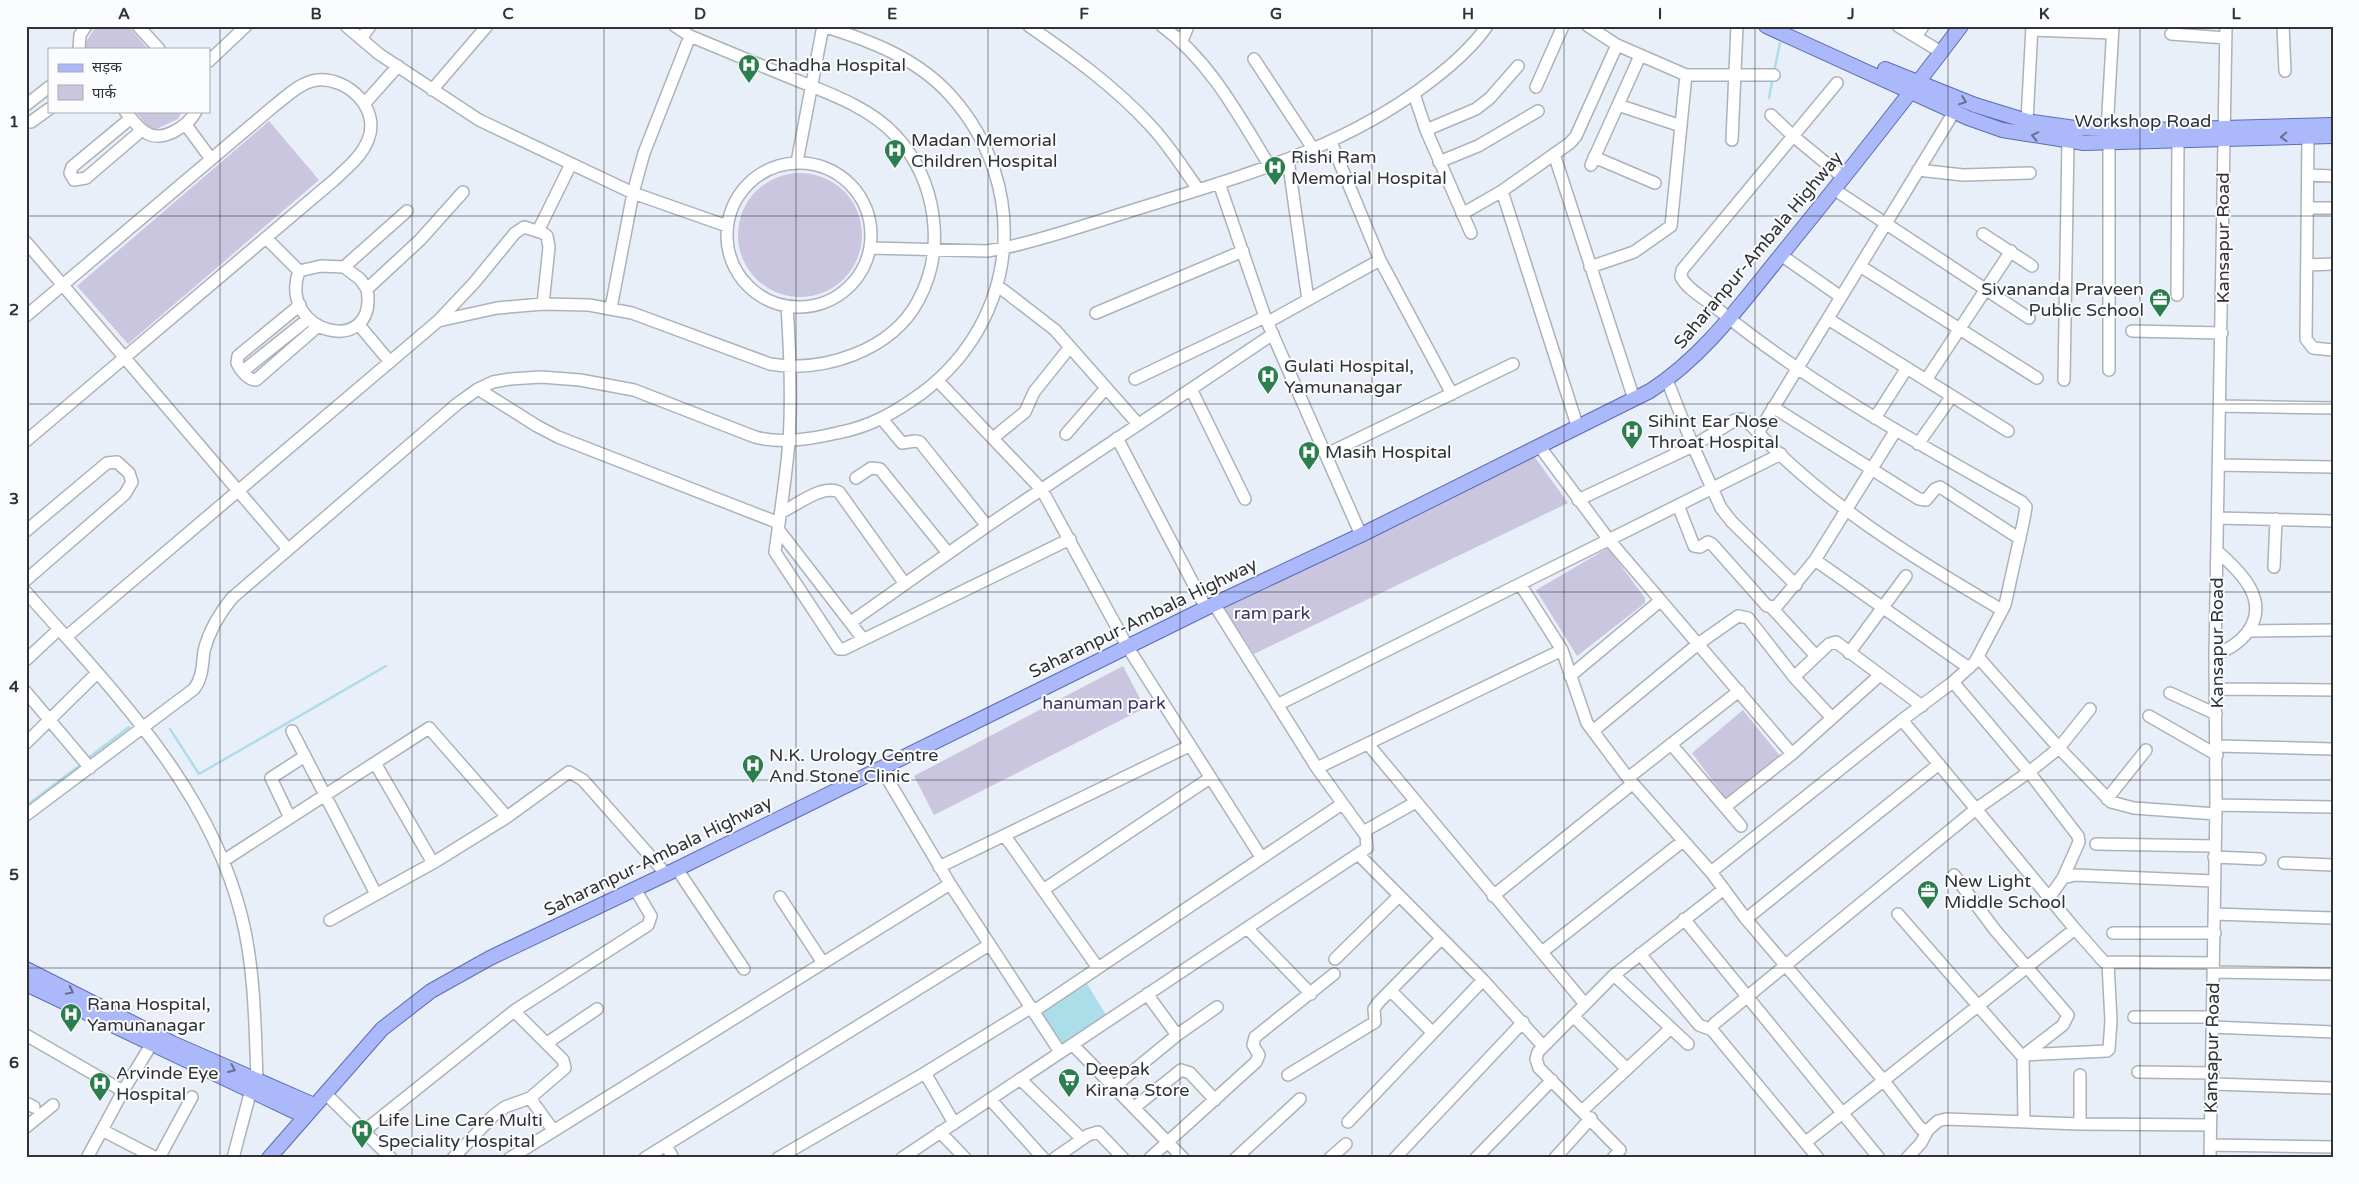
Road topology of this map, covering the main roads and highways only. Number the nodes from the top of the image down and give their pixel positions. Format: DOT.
graph roads {
  1 [pos="1766,26"];
  2 [pos="1789,26"];
  3 [pos="1961,26"];
  4 [pos="1914,87"];
  5 [pos="2333,125"];
  6 [pos="2223,134"];
  7 [pos="2108,136"];
  8 [pos="2333,136"];
  9 [pos="26,969"];
  10 [pos="26,984"];
  11 [pos="254,1085"];
  12 [pos="314,1105"];
  13 [pos="304,1116"];
  14 [pos="269,1158"];
  1 -- 4 [label="main road, Workshop Road"];
  2 -- 4 [label="main road, Workshop Road"];
  3 -- 4 [label="main road, Saharanpur-Ambala Highway"];
  4 -- 7 [label="main road, Workshop Road, one-way"];
  7 -- 4 [label="main road, Workshop Road, one-way"];
  4 -- 12 [label="main road, Saharanpur-Ambala Highway"];
  5 -- 6 [label="main road, Workshop Road"];
  6 -- 7 [label="main road, Workshop Road"];
  6 -- 7 [label="main road, Workshop Road"];
  8 -- 6 [label="main road, Workshop Road, one-way"];
  9 -- 11 [label="main road, one-way"];
  10 -- 11 [label="main road"];
  11 -- 12 [label="main road"];
  11 -- 13 [label="main road"];
  12 -- 13 [label="main road, Saharanpur-Ambala Highway"];
  13 -- 14 [label="main road, Saharanpur-Ambala Highway"];
}
